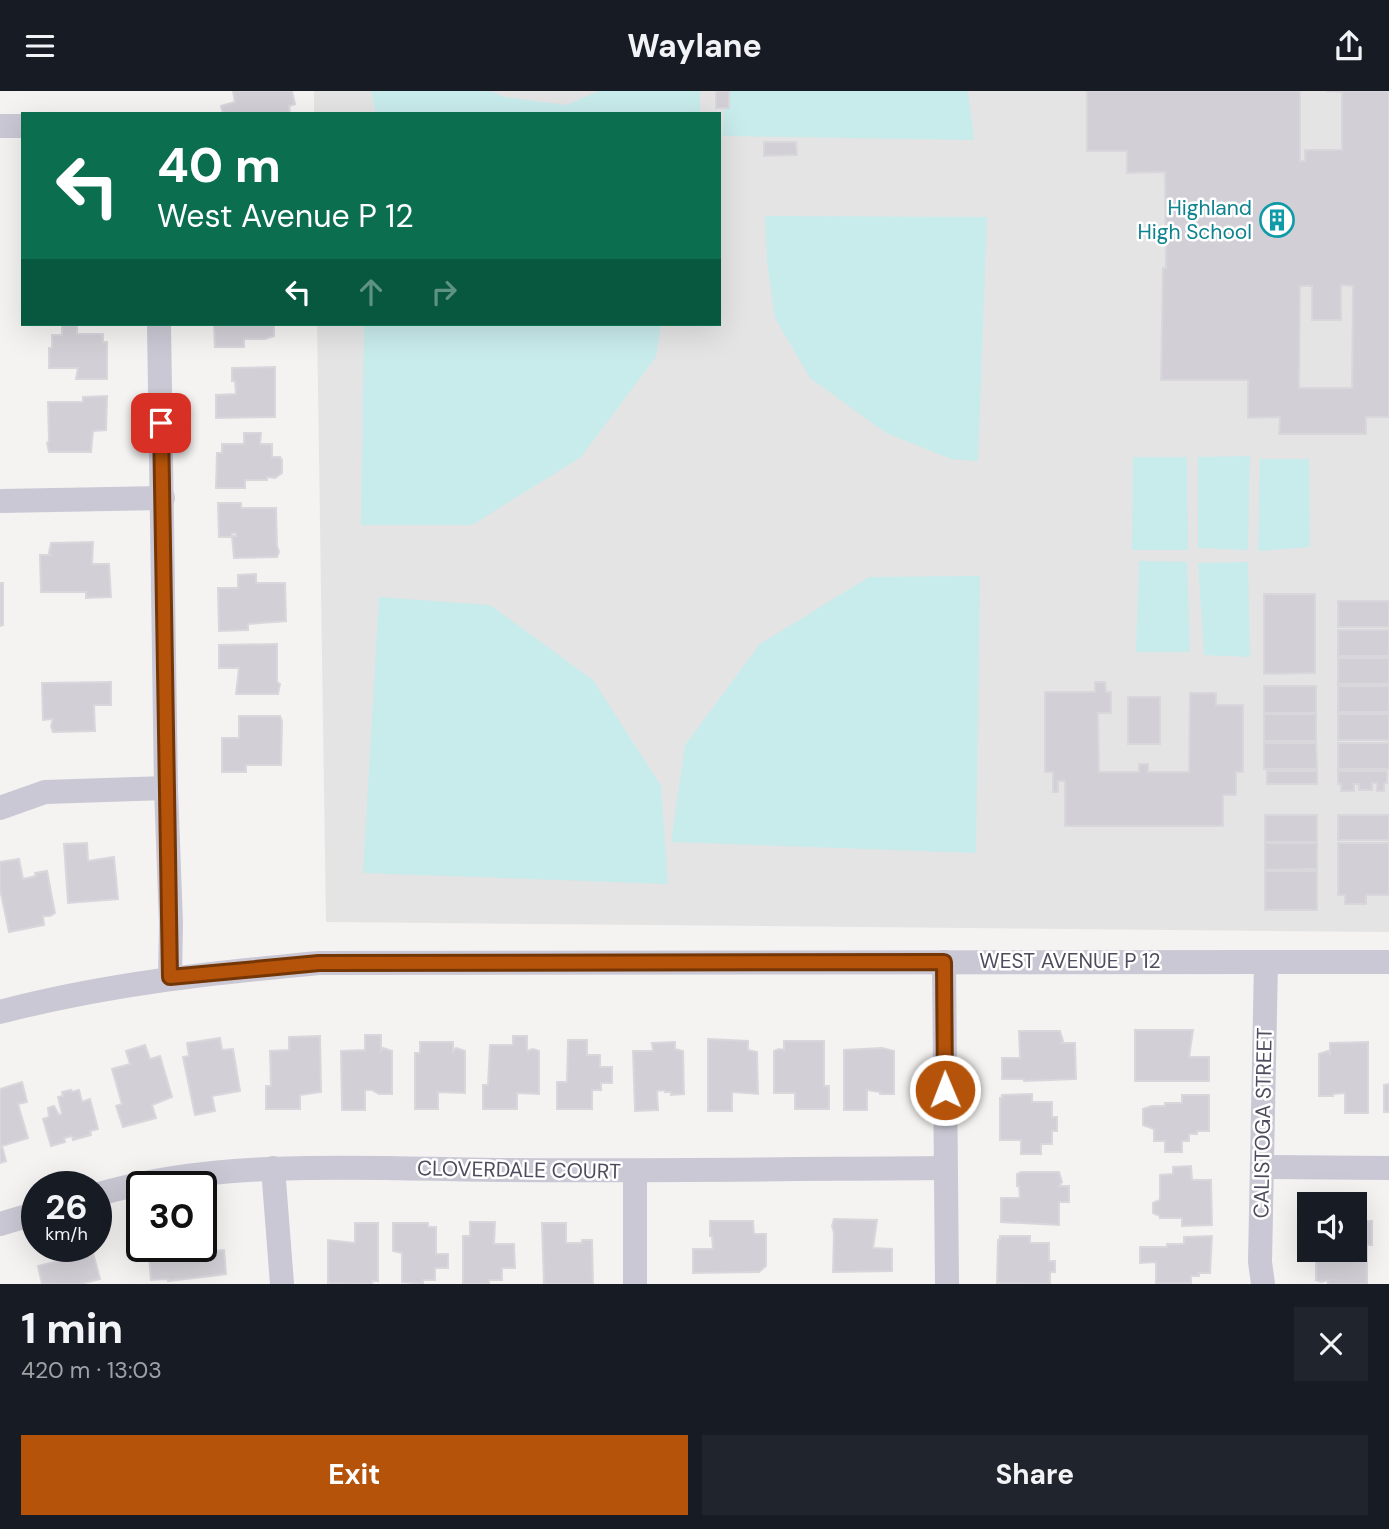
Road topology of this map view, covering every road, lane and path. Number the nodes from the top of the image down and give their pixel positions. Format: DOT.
graph roads {
  1 [pos="0,126"];
  2 [pos="21,126"];
  3 [pos="159,326"];
  4 [pos="163,498"];
  5 [pos="0,501"];
  6 [pos="166,788"];
  7 [pos="0,808"];
  8 [pos="944,962"];
  9 [pos="1266,962"];
  10 [pos="1389,962"];
  11 [pos="170,977"];
  12 [pos="0,1013"];
  13 [pos="1263,1167"];
  14 [pos="273,1168"];
  15 [pos="945,1168"];
  16 [pos="1389,1168"];
  17 [pos="635,1171"];
  18 [pos="112,1190"];
  19 [pos="21,1218"];
  20 [pos="0,1224"];
  21 [pos="282,1284"];
  22 [pos="635,1284"];
  23 [pos="947,1284"];
  24 [pos="1263,1284"];
  1 -- 2 [label="street"];
  3 -- 4 [label="street"];
  4 -- 5 [label="street"];
  4 -- 6 [label="street"];
  6 -- 7 [label="street"];
  6 -- 11 [label="street"];
  8 -- 9 [label="street, WEST AVENUE P 12"];
  8 -- 11 [label="street, WEST AVENUE P 12"];
  8 -- 15 [label="street"];
  9 -- 10 [label="street, WEST AVENUE P 12"];
  9 -- 13 [label="street, CALISTOGA STREET"];
  11 -- 12 [label="street, WEST AVENUE P 12"];
  13 -- 16 [label="street"];
  13 -- 24 [label="street, CALISTOGA STREET"];
  14 -- 17 [label="street, CLOVERDALE COURT"];
  14 -- 18 [label="street, CLOVERDALE COURT"];
  14 -- 21 [label="street"];
  15 -- 17 [label="street, CLOVERDALE COURT"];
  15 -- 23 [label="street"];
  17 -- 22 [label="street"];
  19 -- 20 [label="street"];
}
